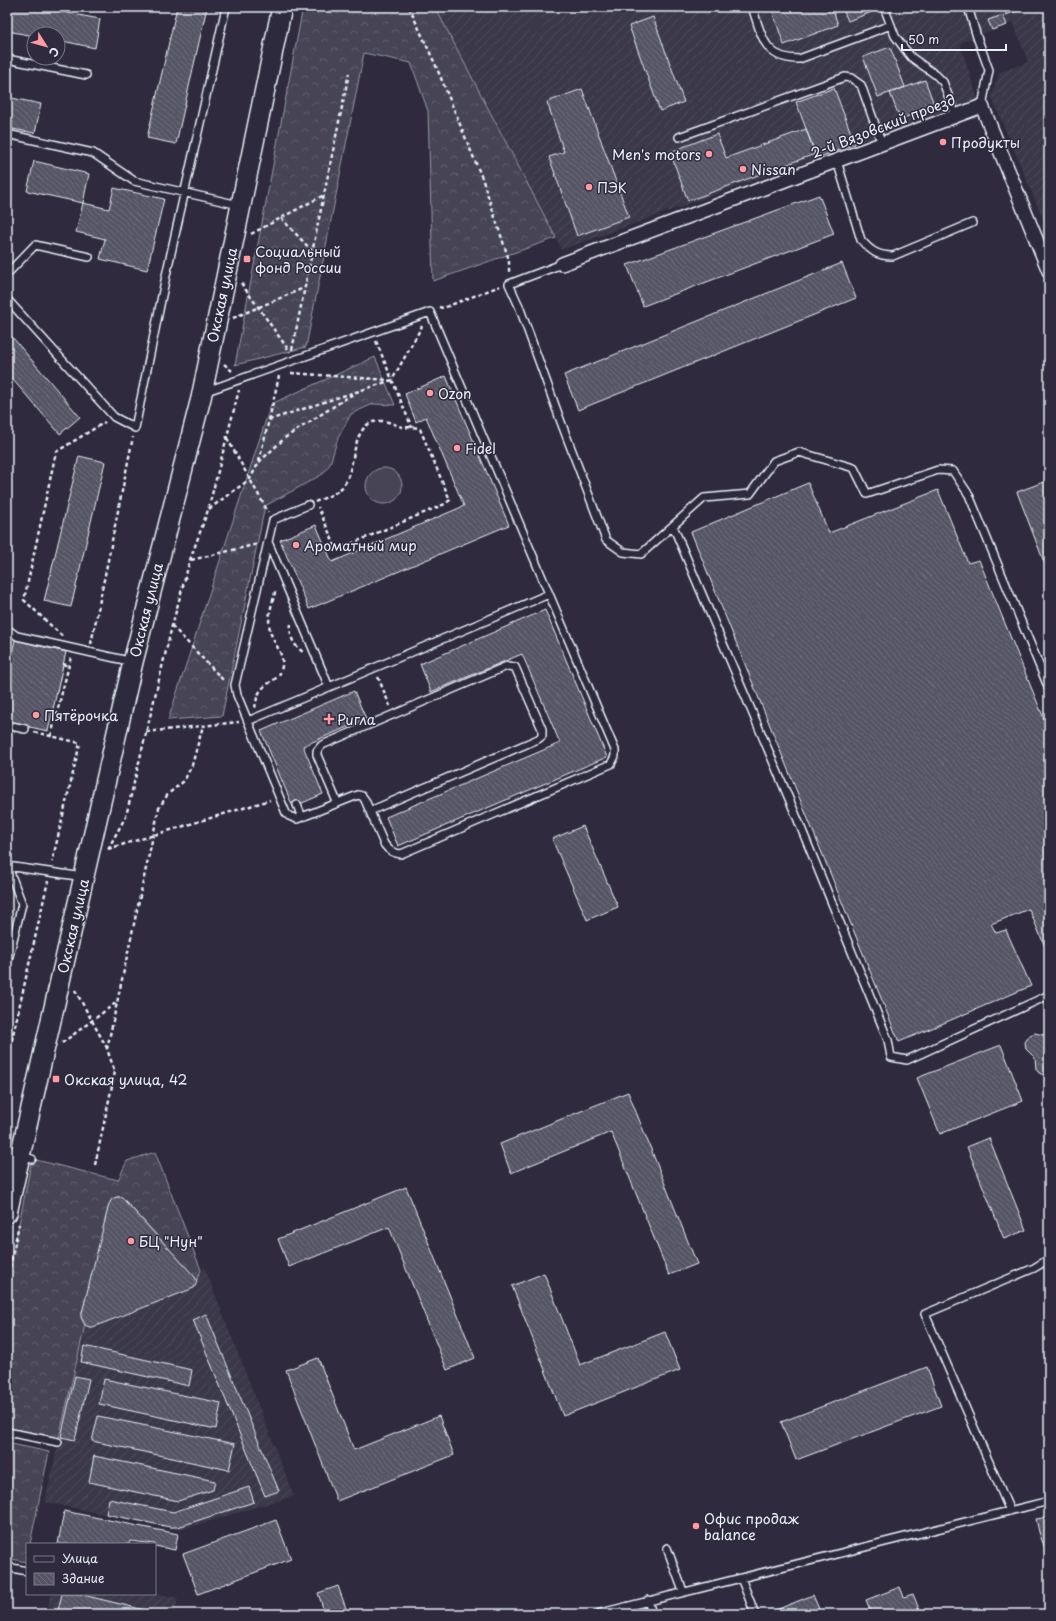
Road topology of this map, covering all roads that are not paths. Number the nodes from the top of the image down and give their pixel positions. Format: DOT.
graph roads {
  1 [pos="226,7"];
  2 [pos="282,7"];
  3 [pos="752,7"];
  4 [pos="884,7"];
  5 [pos="968,7"];
  6 [pos="891,25"];
  7 [pos="7,59"];
  8 [pos="86,75"];
  9 [pos="982,106"];
  10 [pos="956,116"];
  11 [pos="7,134"];
  12 [pos="679,138"];
  13 [pos="882,144"];
  14 [pos="837,161"];
  15 [pos="184,193"];
  16 [pos="241,205"];
  17 [pos="972,223"];
  18 [pos="89,257"];
  19 [pos="562,264"];
  20 [pos="1049,271"];
  21 [pos="7,274"];
  22 [pos="7,299"];
  23 [pos="202,392"];
  24 [pos="308,505"];
  25 [pos="673,526"];
  26 [pos="268,542"];
  27 [pos="549,594"];
  28 [pos="7,629"];
  29 [pos="133,662"];
  30 [pos="329,687"];
  31 [pos="1049,689"];
  32 [pos="250,720"];
  33 [pos="7,725"];
  34 [pos="25,729"];
  35 [pos="337,802"];
  36 [pos="297,805"];
  37 [pos="370,811"];
  38 [pos="302,817"];
  39 [pos="8,866"];
  40 [pos="84,877"];
  41 [pos="7,964"];
  42 [pos="1049,995"];
  43 [pos="20,1156"];
  44 [pos="7,1213"];
  45 [pos="1049,1259"];
  46 [pos="7,1432"];
  47 [pos="58,1442"];
  48 [pos="1049,1501"];
  49 [pos="1010,1511"];
  50 [pos="668,1548"];
  51 [pos="7,1567"];
  52 [pos="26,1571"];
  53 [pos="741,1578"];
  54 [pos="683,1591"];
  55 [pos="648,1600"];
  56 [pos="597,1614"];
  57 [pos="652,1614"];
  58 [pos="755,1614"];
  1 -- 15 [label="lane"];
  2 -- 16 [label="main road, Окская улица"];
  3 -- 6 [label="lane"];
  4 -- 6 [label="lane"];
  5 -- 9 [label="lane"];
  6 -- 10 [label="lane"];
  7 -- 8 [label="lane"];
  9 -- 10 [label="street, 2-й Вязовский проезд"];
  9 -- 20 [label="street"];
  10 -- 13 [label="street, 2-й Вязовский проезд"];
  11 -- 15 [label="lane"];
  12 -- 13 [label="lane"];
  13 -- 14 [label="street, 2-й Вязовский проезд"];
  14 -- 17 [label="lane"];
  14 -- 19 [label="street, 2-й Вязовский проезд"];
  15 -- 16 [label="lane"];
  15 -- 22 [label="lane"];
  16 -- 23 [label="main road, Окская улица"];
  18 -- 21 [label="lane"];
  19 -- 25 [label="lane"];
  23 -- 27 [label="lane"];
  23 -- 29 [label="main road, Окская улица"];
  24 -- 26 [label="lane"];
  25 -- 31 [label="lane"];
  25 -- 42 [label="lane"];
  26 -- 30 [label="lane"];
  26 -- 32 [label="lane"];
  27 -- 30 [label="lane"];
  27 -- 37 [label="lane"];
  28 -- 29 [label="lane"];
  29 -- 40 [label="main road, Окская улица"];
  30 -- 32 [label="lane"];
  32 -- 38 [label="lane"];
  33 -- 34 [label="lane"];
  35 -- 37 [label="lane"];
  35 -- 37 [label="lane"];
  35 -- 38 [label="lane"];
  36 -- 38 [label="lane"];
  39 -- 40 [label="lane"];
  39 -- 41 [label="lane"];
  40 -- 43 [label="main road, Окская улица"];
  43 -- 44 [label="main road, Окская улица"];
  45 -- 49 [label="lane"];
  46 -- 47 [label="lane"];
  48 -- 49 [label="lane"];
  49 -- 53 [label="lane"];
  50 -- 54 [label="lane"];
  51 -- 52 [label="lane"];
  53 -- 54 [label="lane"];
  53 -- 58 [label="lane"];
  54 -- 55 [label="lane"];
  55 -- 56 [label="lane"];
  55 -- 57 [label="lane"];
}
